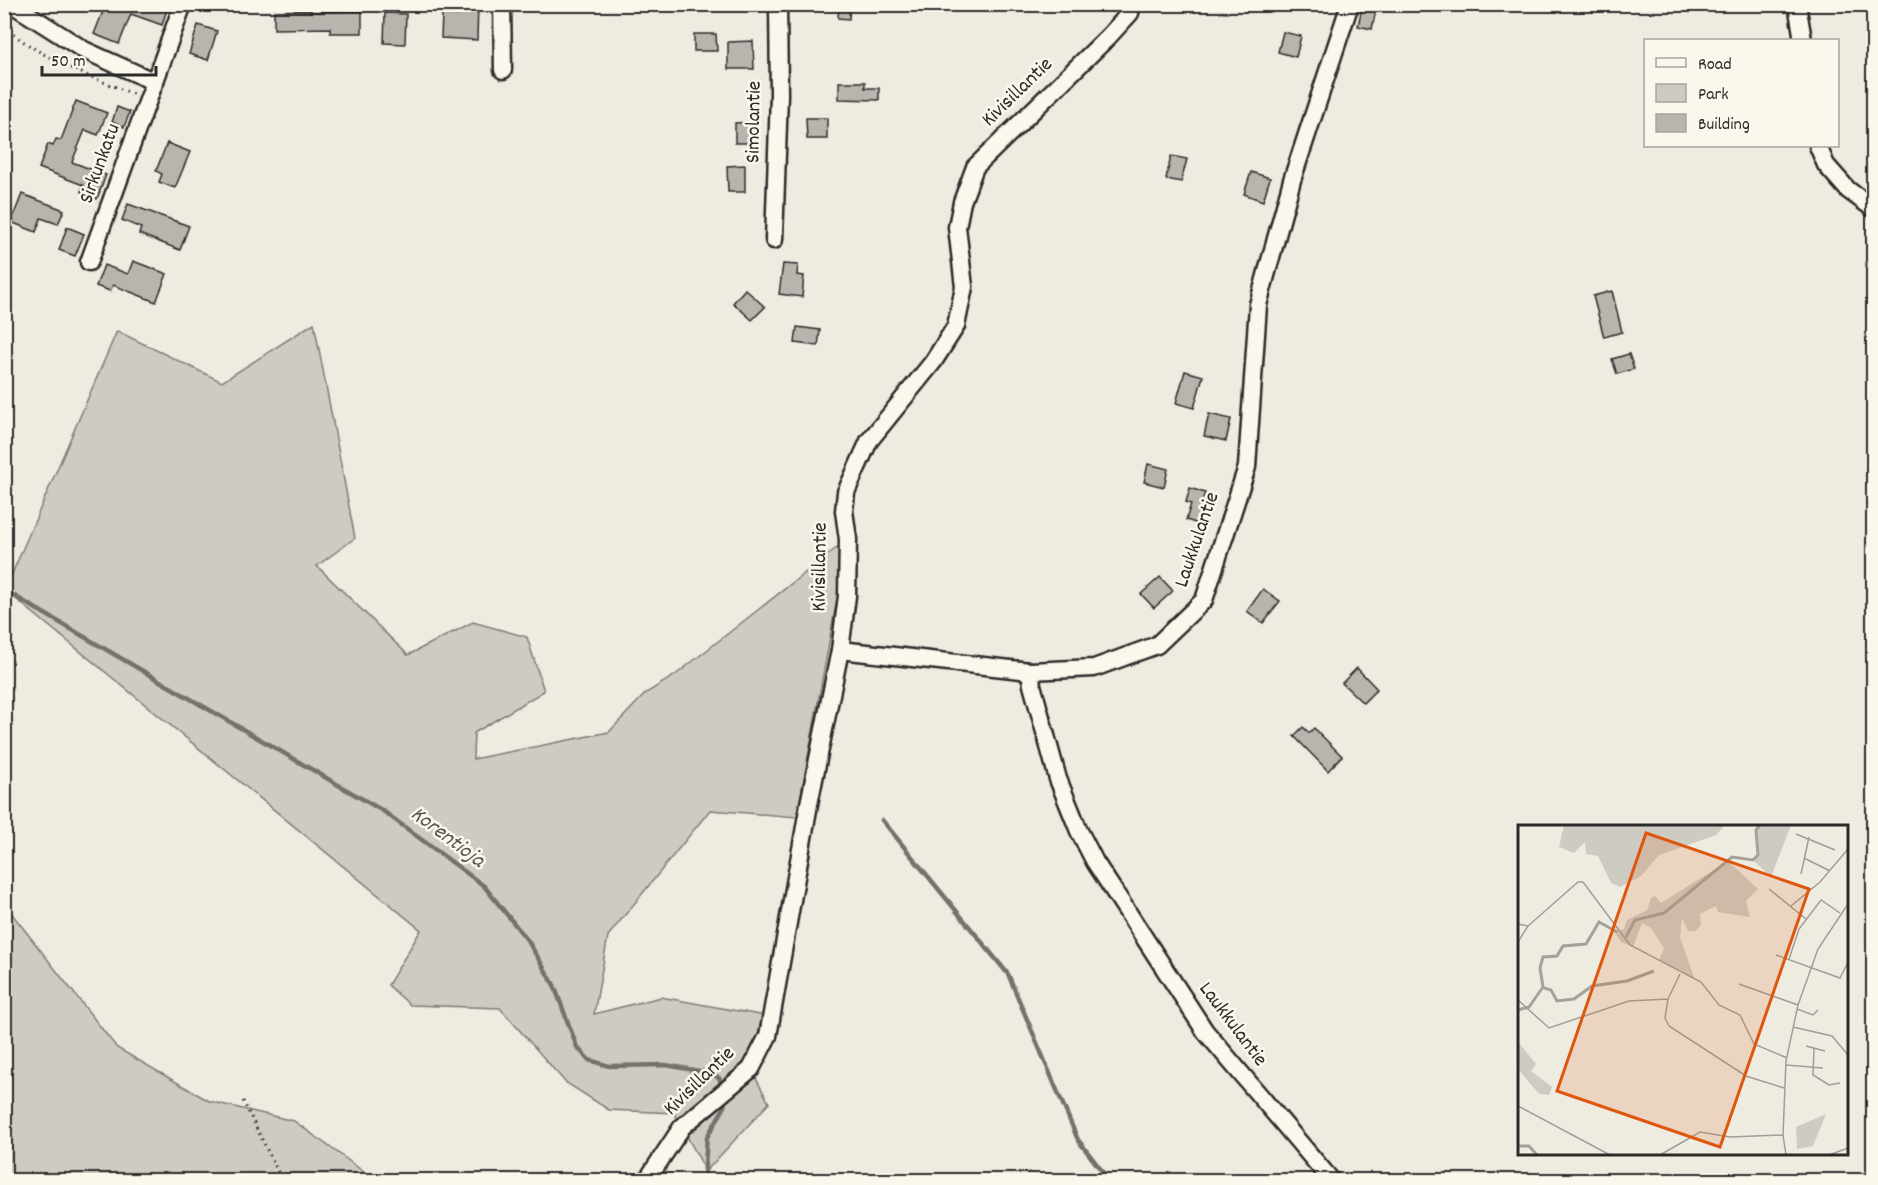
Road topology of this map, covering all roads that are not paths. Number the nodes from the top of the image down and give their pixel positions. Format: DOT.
graph roads {
  1 [pos="12,4"];
  2 [pos="183,4"];
  3 [pos="502,4"];
  4 [pos="778,4"];
  5 [pos="1132,4"];
  6 [pos="1350,4"];
  7 [pos="1797,4"];
  8 [pos="1803,39"];
  9 [pos="502,70"];
  10 [pos="155,81"];
  11 [pos="1818,147"];
  12 [pos="1874,210"];
  13 [pos="774,240"];
  14 [pos="89,262"];
  15 [pos="840,650"];
  16 [pos="1030,671"];
  17 [pos="648,1180"];
  18 [pos="1330,1180"];
  1 -- 10 [label="street"];
  2 -- 10 [label="street, Sirkunkatu"];
  3 -- 9 [label="street"];
  4 -- 13 [label="street, Simolantie"];
  5 -- 15 [label="street, Kivisillantie"];
  6 -- 16 [label="street, Laukkulantie"];
  7 -- 8 [label="street"];
  10 -- 14 [label="street, Sirkunkatu"];
  11 -- 12 [label="street"];
  15 -- 16 [label="street"];
  15 -- 17 [label="street, Kivisillantie"];
  16 -- 18 [label="street, Laukkulantie"];
}
